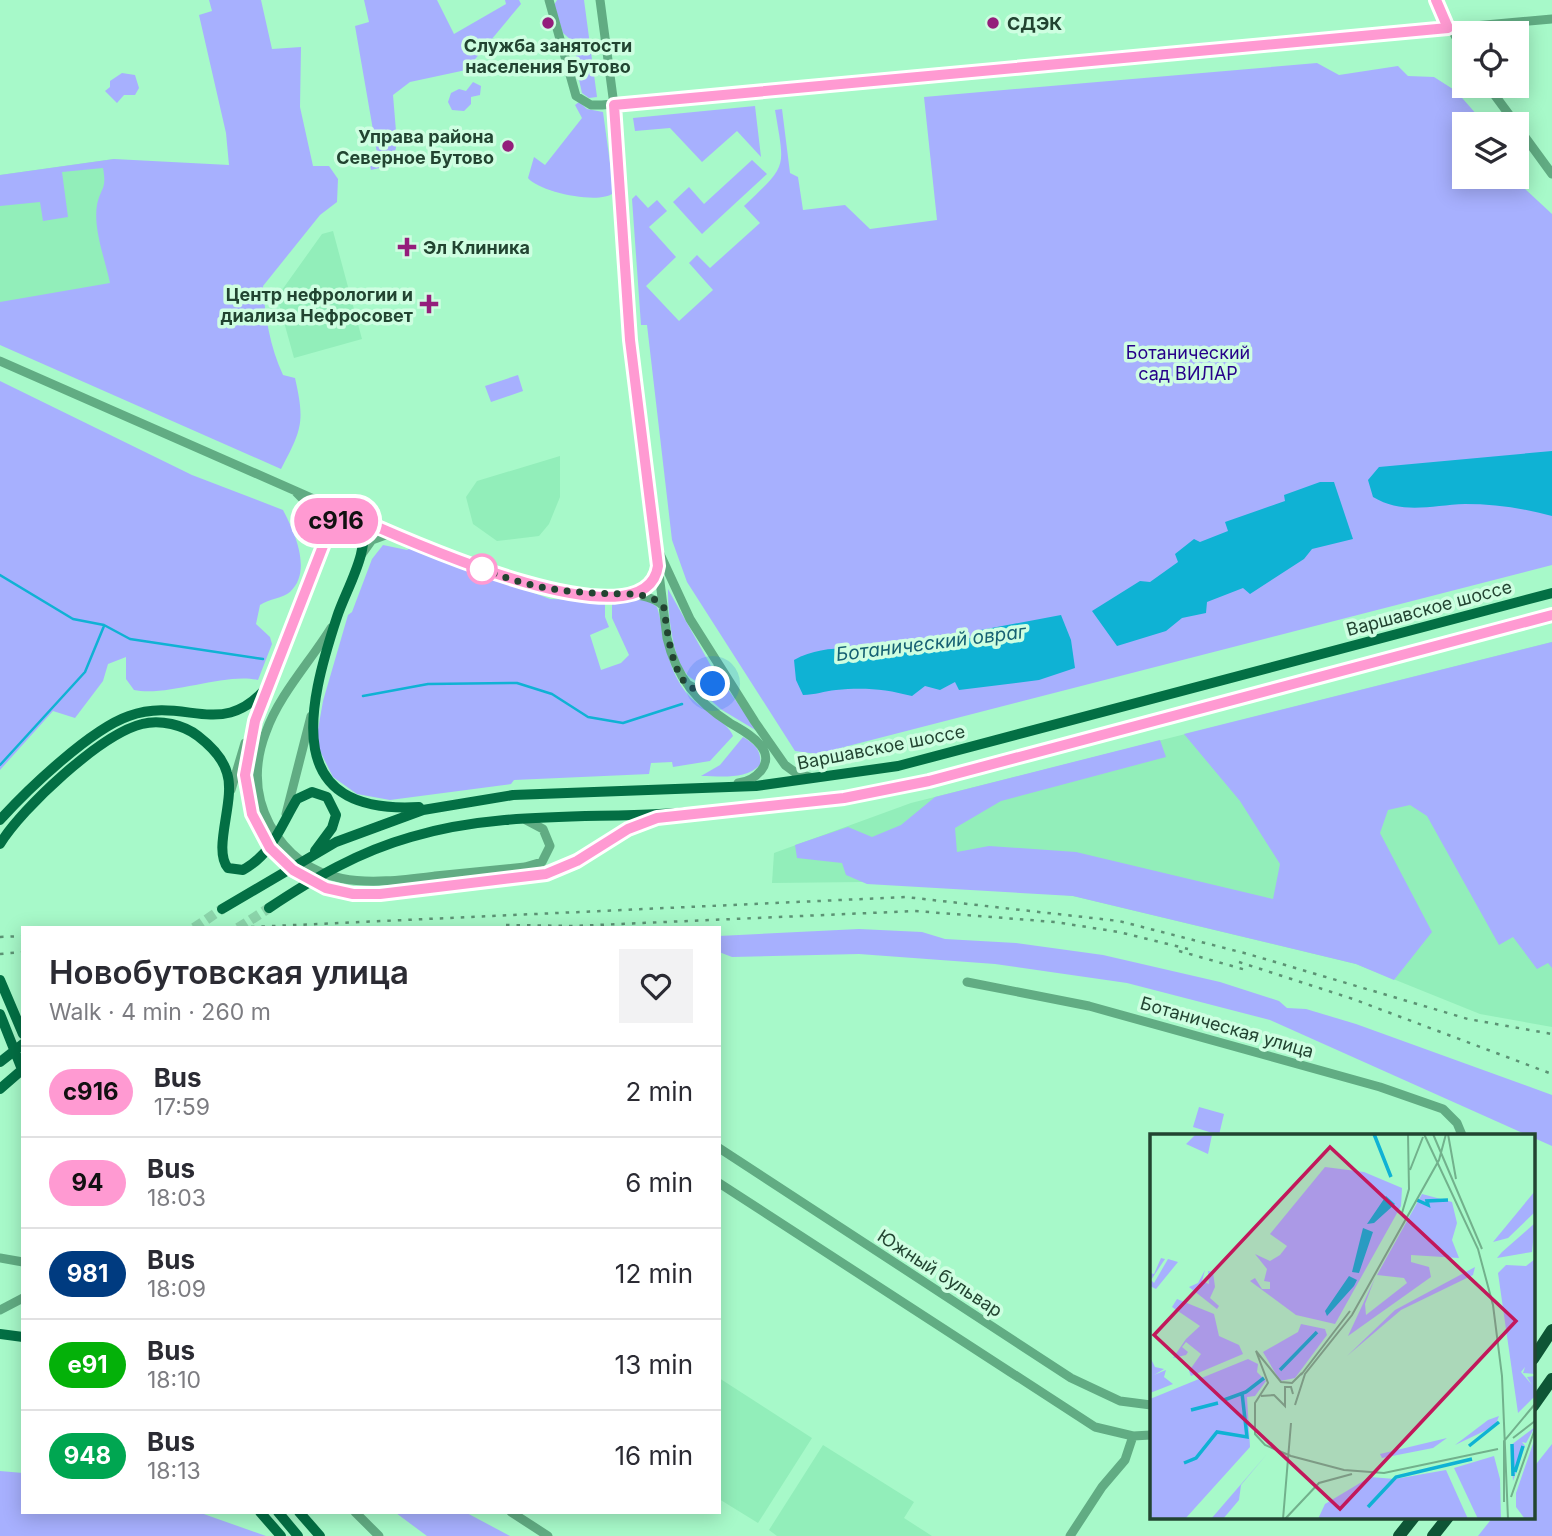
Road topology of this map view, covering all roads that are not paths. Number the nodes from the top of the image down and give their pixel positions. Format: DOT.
graph roads {
  1 [pos="549,0"];
  2 [pos="600,0"];
  3 [pos="1436,0"];
  4 [pos="1443,0"];
  5 [pos="1552,19"];
  6 [pos="1448,28"];
  7 [pos="1452,34"];
  8 [pos="614,105"];
  9 [pos="1529,142"];
  10 [pos="1552,174"];
  11 [pos="0,361"];
  12 [pos="283,483"];
  13 [pos="348,514"];
  14 [pos="361,519"];
  15 [pos="393,533"];
  16 [pos="358,561"];
  17 [pos="316,563"];
  18 [pos="662,569"];
  19 [pos="661,588"];
  20 [pos="1552,593"];
  21 [pos="633,594"];
  22 [pos="644,596"];
  23 [pos="664,608"];
  24 [pos="1552,614"];
  25 [pos="338,615"];
  26 [pos="717,664"];
  27 [pos="681,676"];
  28 [pos="272,681"];
  29 [pos="313,709"];
  30 [pos="255,721"];
  31 [pos="837,776"];
  32 [pos="703,788"];
  33 [pos="231,792"];
  34 [pos="443,806"];
  35 [pos="682,813"];
  36 [pos="521,818"];
  37 [pos="285,819"];
  38 [pos="0,820"];
  39 [pos="0,844"];
  40 [pos="313,854"];
  41 [pos="269,908"];
  42 [pos="222,909"];
  43 [pos="0,980"];
  44 [pos="967,982"];
  45 [pos="0,1014"];
  46 [pos="21,1029"];
  47 [pos="21,1046"];
  48 [pos="0,1062"];
  49 [pos="21,1066"];
  50 [pos="21,1072"];
  51 [pos="0,1088"];
  52 [pos="1462,1134"];
  53 [pos="721,1150"];
  54 [pos="721,1184"];
  55 [pos="0,1258"];
  56 [pos="21,1262"];
  57 [pos="21,1299"];
  58 [pos="0,1310"];
  59 [pos="1552,1331"];
  60 [pos="0,1334"];
  61 [pos="21,1337"];
  62 [pos="1534,1358"];
  63 [pos="1552,1379"];
  64 [pos="1150,1405"];
  65 [pos="1534,1405"];
  66 [pos="1133,1436"];
  67 [pos="1150,1436"];
  68 [pos="262,1514"];
  69 [pos="280,1514"];
  70 [pos="301,1514"];
  71 [pos="358,1514"];
  72 [pos="514,1514"];
  73 [pos="1413,1518"];
  74 [pos="1447,1518"];
  75 [pos="281,1536"];
  76 [pos="298,1536"];
  77 [pos="320,1536"];
  78 [pos="379,1536"];
  79 [pos="548,1536"];
  80 [pos="1070,1536"];
  81 [pos="1399,1536"];
  82 [pos="1433,1536"];
  1 -- 8 [label="street"];
  2 -- 8 [label="street"];
  3 -- 6 [label="street"];
  4 -- 6 [label="street"];
  5 -- 6 [label="street"];
  6 -- 7 [label="street"];
  6 -- 8 [label="street"];
  8 -- 18 [label="street"];
  9 -- 10 [label="street"];
  11 -- 12 [label="street"];
  12 -- 13 [label="street"];
  12 -- 17 [label="street"];
  13 -- 14 [label="main road"];
  13 -- 17 [label="main road"];
  14 -- 15 [label="street"];
  14 -- 16 [label="main road"];
  15 -- 16 [label="street"];
  15 -- 21 [label="street"];
  16 -- 25 [label="main road"];
  17 -- 28 [label="main road"];
  18 -- 19 [label="street"];
  18 -- 21 [label="street"];
  18 -- 26 [label="street"];
  19 -- 22 [label="street"];
  19 -- 23 [label="street"];
  20 -- 31 [label="main road, Варшавское шоссе"];
  21 -- 22 [label="street"];
  22 -- 23 [label="street"];
  23 -- 27 [label="street"];
  24 -- 35 [label="main road"];
  25 -- 29 [label="main road"];
  25 -- 36 [label="street"];
  26 -- 27 [label="street"];
  26 -- 31 [label="street"];
  27 -- 32 [label="street"];
  28 -- 30 [label="street"];
  28 -- 38 [label="main road"];
  29 -- 34 [label="main road"];
  29 -- 37 [label="street"];
  30 -- 33 [label="street"];
  30 -- 35 [label="street"];
  31 -- 32 [label="main road, Варшавское шоссе"];
  32 -- 34 [label="main road, Варшавское шоссе"];
  33 -- 37 [label="main road"];
  33 -- 39 [label="main road"];
  34 -- 40 [label="main road, Варшавское шоссе"];
  35 -- 36 [label="main road"];
  36 -- 41 [label="main road"];
  37 -- 40 [label="main road"];
  40 -- 42 [label="main road, Варшавское шоссе"];
  43 -- 46 [label="main road"];
  44 -- 52 [label="street, Ботаническая улица"];
  45 -- 49 [label="main road"];
  47 -- 48 [label="main road"];
  50 -- 51 [label="main road"];
  53 -- 64 [label="street, Южный бульвар"];
  54 -- 66 [label="street"];
  55 -- 56 [label="street"];
  57 -- 58 [label="street"];
  59 -- 62 [label="highway"];
  60 -- 61 [label="main road"];
  63 -- 65 [label="highway"];
  66 -- 67 [label="street"];
  66 -- 80 [label="street"];
  68 -- 75 [label="main road"];
  69 -- 76 [label="main road"];
  70 -- 77 [label="main road"];
  71 -- 78 [label="street"];
  72 -- 79 [label="street"];
  73 -- 81 [label="highway"];
  74 -- 82 [label="highway"];
}
